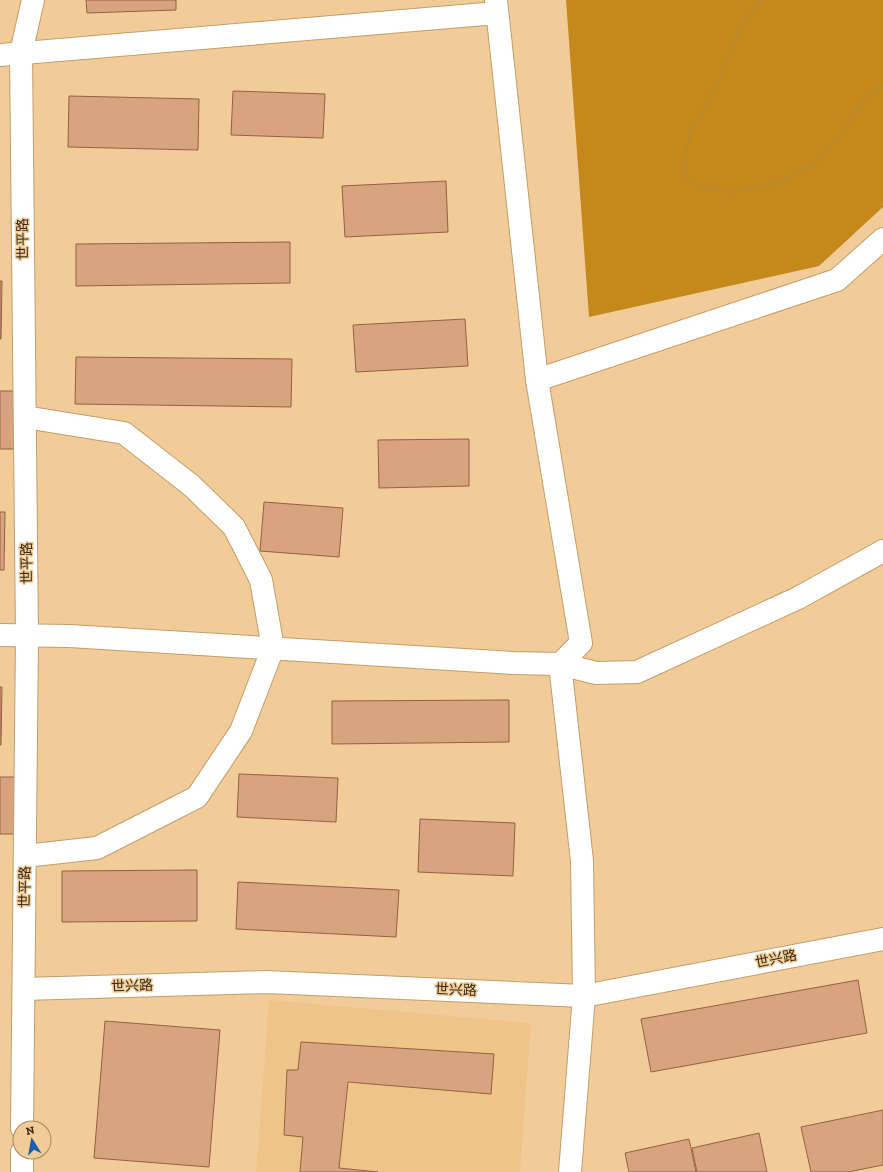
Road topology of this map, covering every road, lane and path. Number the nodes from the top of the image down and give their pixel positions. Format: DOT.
graph roads {
  1 [pos="33,0"];
  2 [pos="761,0"];
  3 [pos="497,7"];
  4 [pos="11,54"];
  5 [pos="883,85"];
  6 [pos="883,240"];
  7 [pos="537,380"];
  8 [pos="25,417"];
  9 [pos="883,551"];
  10 [pos="0,635"];
  11 [pos="28,636"];
  12 [pos="273,648"];
  13 [pos="560,664"];
  14 [pos="25,856"];
  15 [pos="883,939"];
  16 [pos="24,989"];
  17 [pos="584,996"];
  18 [pos="22,1120"];
  19 [pos="22,1160"];
  20 [pos="22,1172"];
  21 [pos="570,1172"];
  1 -- 4 [label="street, 世平路"];
  2 -- 5 [label="path"];
  3 -- 4 [label="street"];
  3 -- 7 [label="street"];
  4 -- 8 [label="street, 世平路"];
  6 -- 7 [label="street"];
  7 -- 13 [label="street"];
  8 -- 11 [label="street, 世平路"];
  8 -- 12 [label="street"];
  9 -- 13 [label="street"];
  10 -- 11 [label="street"];
  11 -- 12 [label="street"];
  11 -- 14 [label="street, 世平路"];
  12 -- 13 [label="street"];
  12 -- 14 [label="street"];
  13 -- 17 [label="street"];
  14 -- 16 [label="street, 世平路"];
  15 -- 17 [label="street, 世兴路"];
  16 -- 17 [label="street, 世兴路"];
  16 -- 18 [label="street, 世平路"];
  17 -- 21 [label="street"];
  19 -- 20 [label="street"];
}
